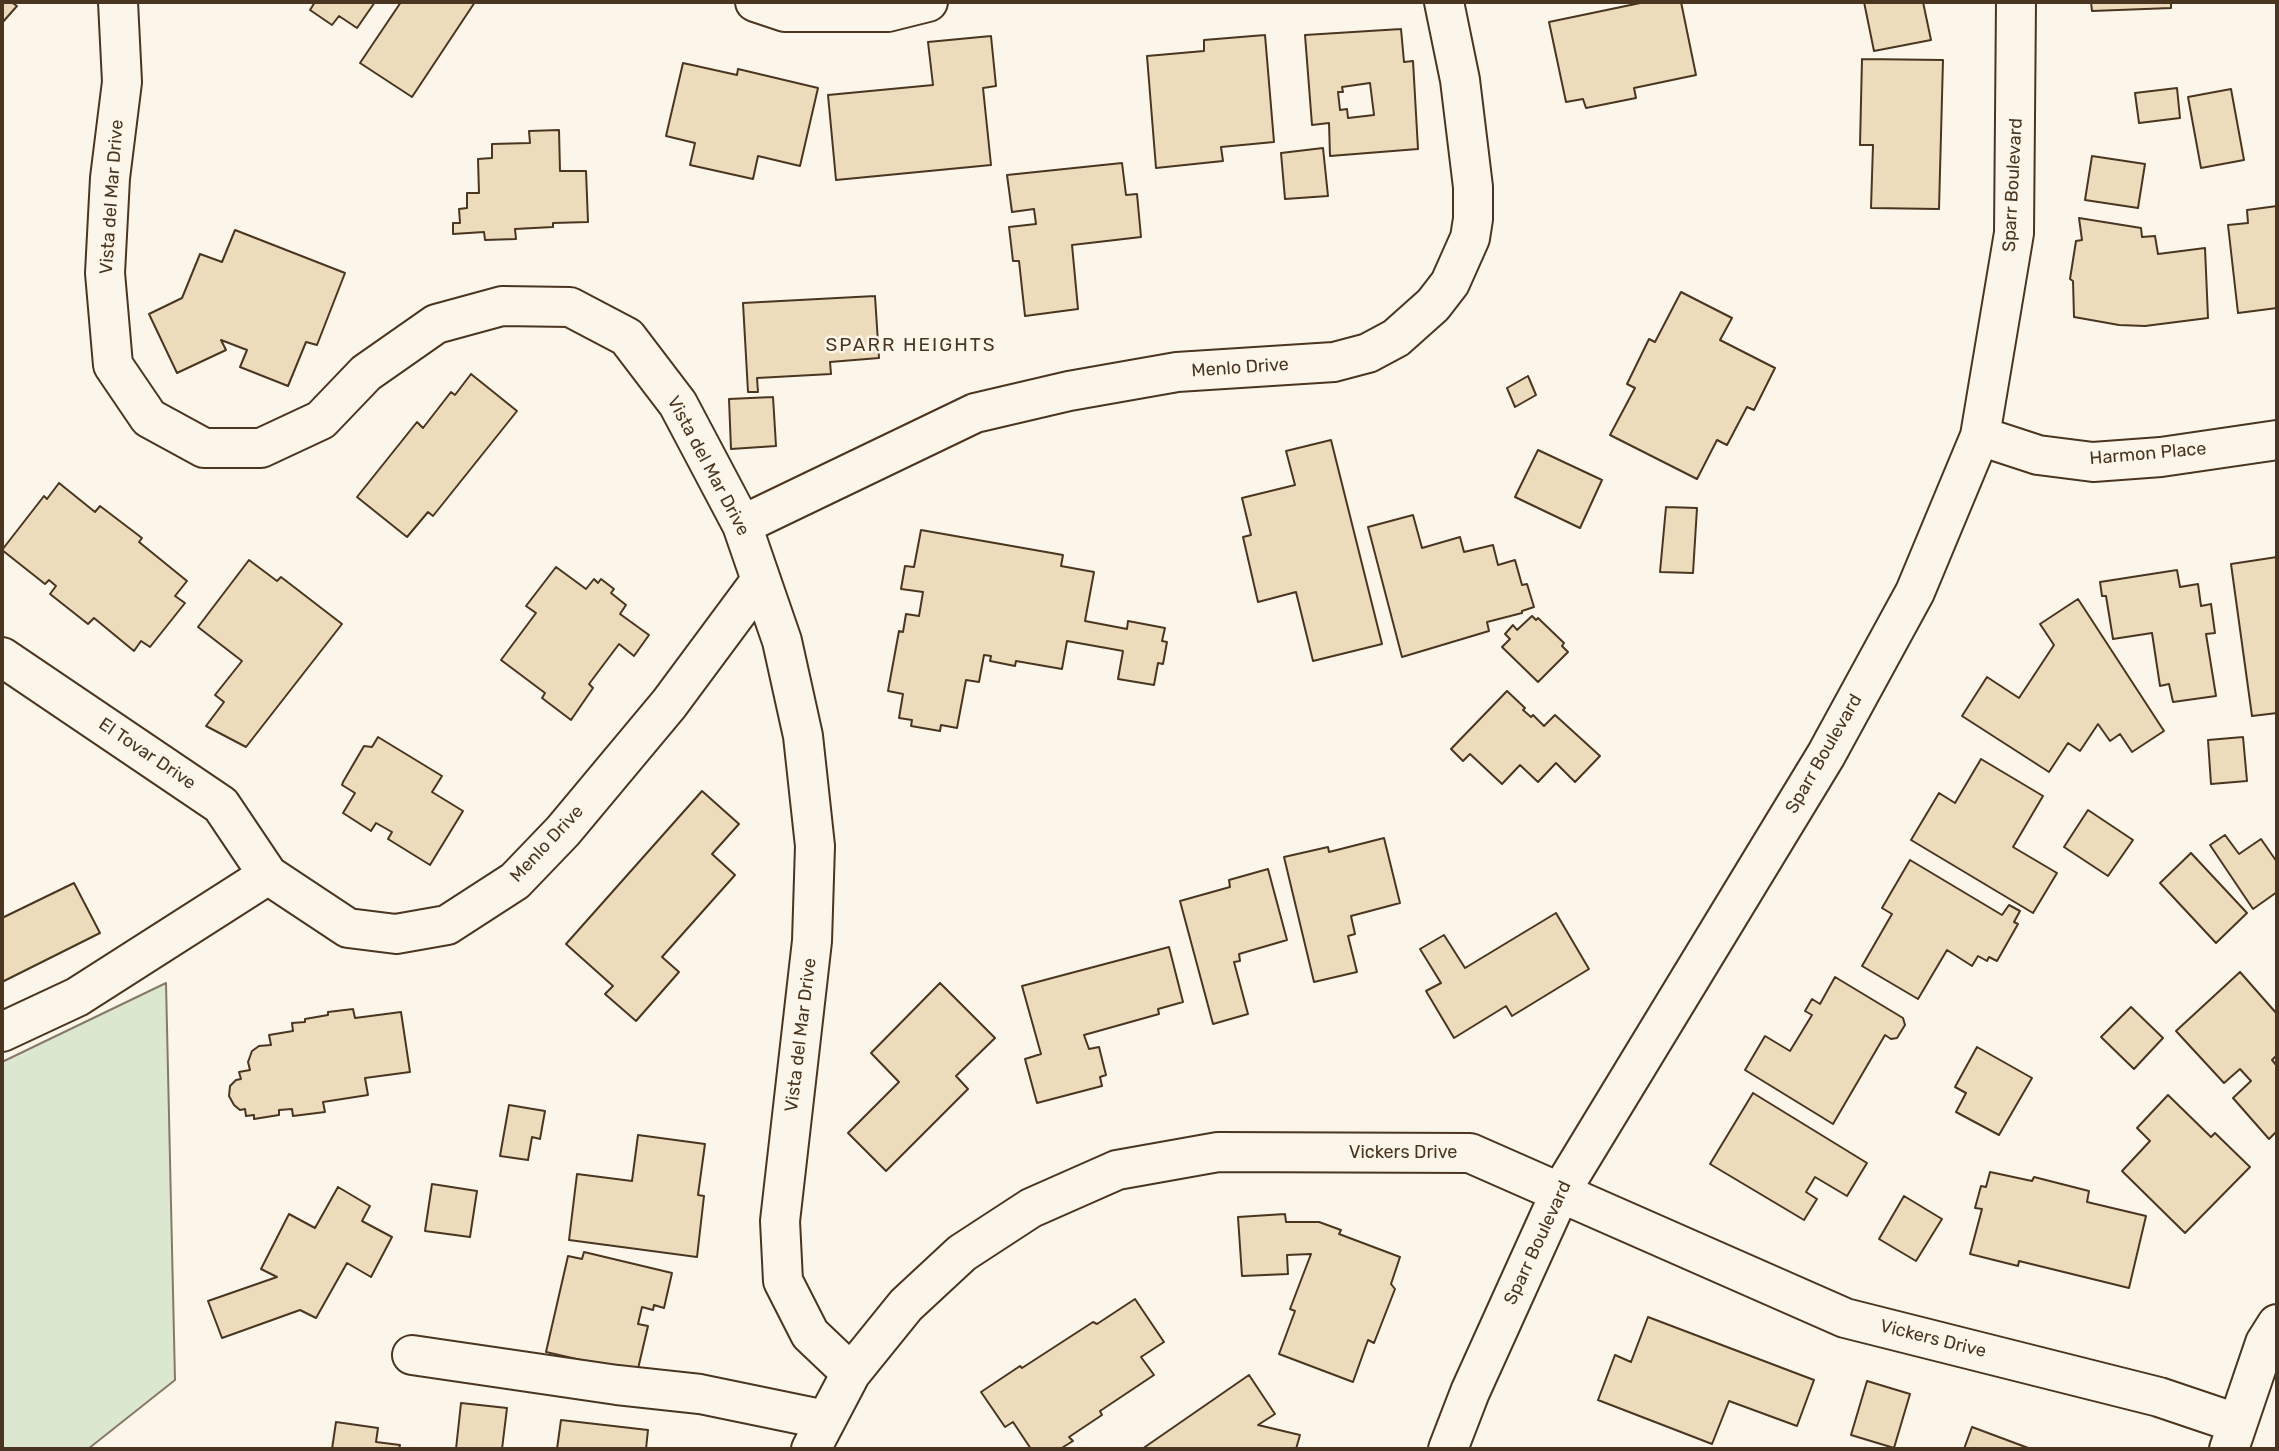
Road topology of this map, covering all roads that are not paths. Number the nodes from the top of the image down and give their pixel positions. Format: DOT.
graph roads {
  1 [pos="118,2"];
  2 [pos="755,2"];
  3 [pos="928,2"];
  4 [pos="1444,2"];
  5 [pos="2016,2"];
  6 [pos="1980,436"];
  7 [pos="2277,440"];
  8 [pos="742,525"];
  9 [pos="761,580"];
  10 [pos="2,657"];
  11 [pos="268,876"];
  12 [pos="2,1032"];
  13 [pos="1561,1191"];
  14 [pos="2277,1324"];
  15 [pos="412,1355"];
  16 [pos="851,1373"];
  17 [pos="818,1435"];
  18 [pos="2232,1436"];
  19 [pos="1447,1449"];
  1 -- 8 [label="street, Vista del Mar Drive"];
  2 -- 3 [label="street"];
  4 -- 8 [label="street, Menlo Drive"];
  5 -- 6 [label="street, Sparr Boulevard"];
  6 -- 7 [label="street, Harmon Place"];
  6 -- 13 [label="street, Sparr Boulevard"];
  8 -- 9 [label="street, Vista del Mar Drive"];
  9 -- 11 [label="street, Menlo Drive"];
  9 -- 16 [label="street, Vista del Mar Drive"];
  10 -- 11 [label="street, El Tovar Drive"];
  11 -- 12 [label="street"];
  13 -- 16 [label="street, Vickers Drive"];
  13 -- 18 [label="street, Vickers Drive"];
  13 -- 19 [label="street, Sparr Boulevard"];
  14 -- 18 [label="street"];
  15 -- 17 [label="street"];
  16 -- 17 [label="street, Vickers Drive"];
}
